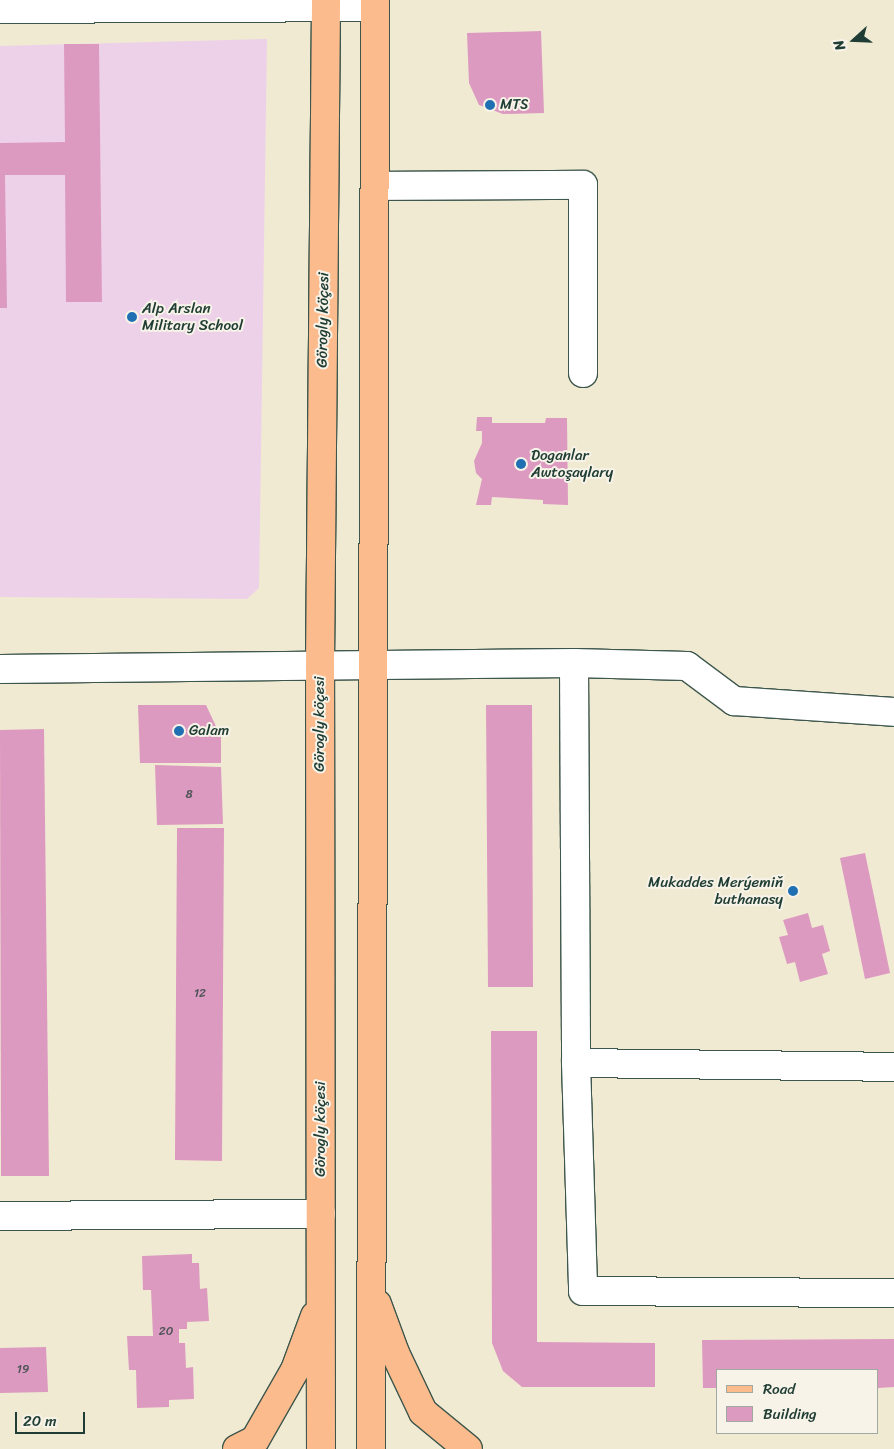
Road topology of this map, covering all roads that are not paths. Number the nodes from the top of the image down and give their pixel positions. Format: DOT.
graph roads {
  1 [pos="375,3"];
  2 [pos="326,4"];
  3 [pos="0,9"];
  4 [pos="376,186"];
  5 [pos="583,373"];
  6 [pos="574,663"];
  7 [pos="374,664"];
  8 [pos="320,666"];
  9 [pos="0,668"];
  10 [pos="894,712"];
  11 [pos="576,1063"];
  12 [pos="894,1067"];
  13 [pos="321,1214"];
  14 [pos="0,1216"];
  15 [pos="371,1288"];
  16 [pos="894,1293"];
  17 [pos="321,1298"];
  18 [pos="237,1449"];
  19 [pos="321,1449"];
  20 [pos="371,1449"];
  21 [pos="468,1449"];
  1 -- 2 [label="street"];
  1 -- 4 [label="main road"];
  2 -- 3 [label="street"];
  2 -- 8 [label="main road, Görogly köçesi"];
  4 -- 5 [label="street"];
  4 -- 7 [label="main road"];
  6 -- 7 [label="street"];
  6 -- 10 [label="street"];
  6 -- 11 [label="street"];
  7 -- 8 [label="street"];
  7 -- 15 [label="main road"];
  8 -- 9 [label="street"];
  8 -- 13 [label="main road, Görogly köçesi"];
  11 -- 12 [label="street"];
  11 -- 16 [label="street"];
  13 -- 14 [label="street"];
  13 -- 17 [label="main road, Görogly köçesi"];
  15 -- 20 [label="main road"];
  15 -- 21 [label="main road"];
  17 -- 18 [label="main road"];
  17 -- 19 [label="main road, Görogly köçesi"];
}
